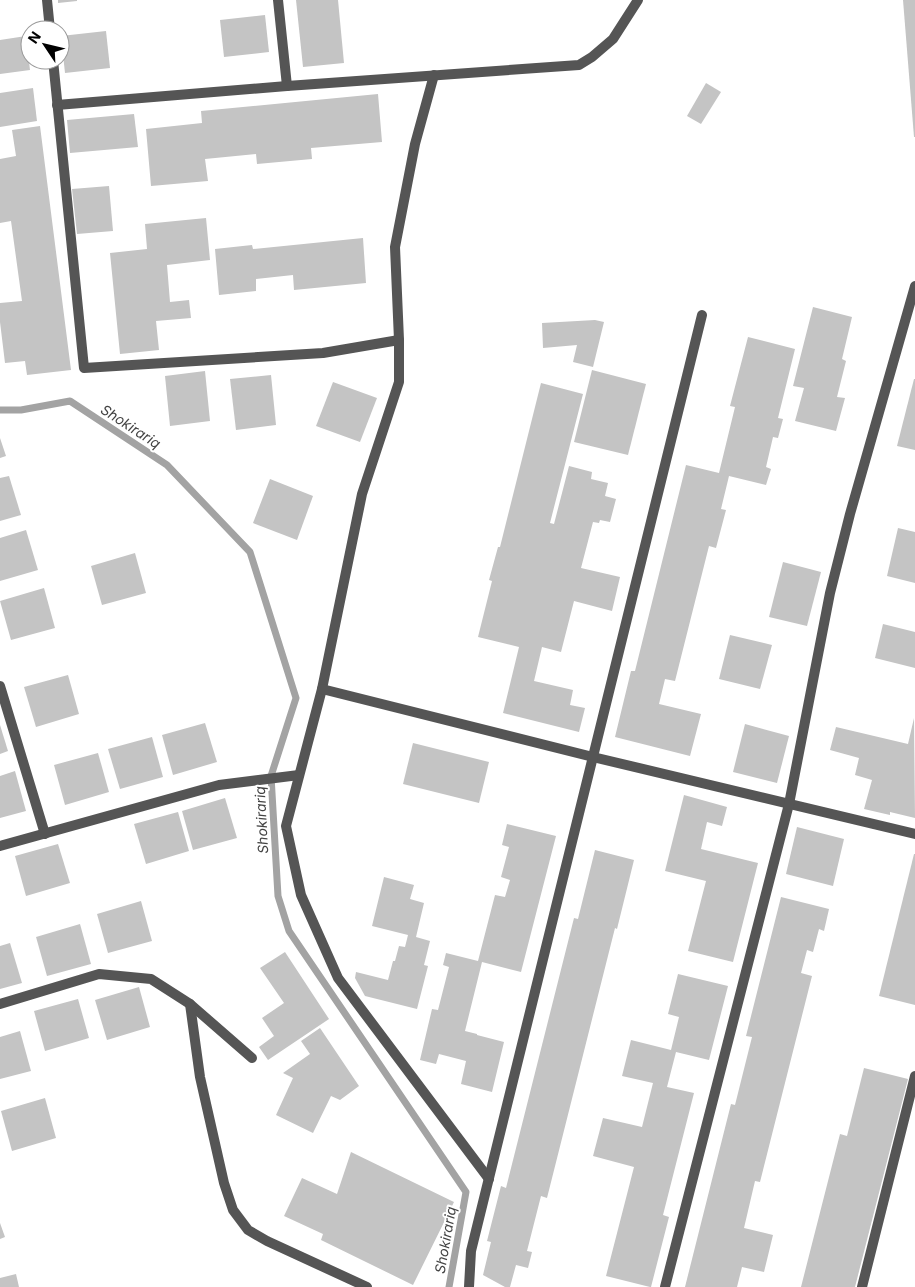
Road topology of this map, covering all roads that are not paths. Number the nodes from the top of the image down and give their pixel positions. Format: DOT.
graph roads {
  1 [pos="47,0"];
  2 [pos="278,0"];
  3 [pos="638,0"];
  4 [pos="49,20"];
  5 [pos="54,70"];
  6 [pos="434,75"];
  7 [pos="286,86"];
  8 [pos="57,105"];
  9 [pos="914,286"];
  10 [pos="702,314"];
  11 [pos="399,340"];
  12 [pos="0,686"];
  13 [pos="322,689"];
  14 [pos="593,757"];
  15 [pos="299,775"];
  16 [pos="789,804"];
  17 [pos="45,834"];
  18 [pos="915,834"];
  19 [pos="0,846"];
  20 [pos="0,1004"];
  21 [pos="190,1004"];
  22 [pos="252,1058"];
  23 [pos="915,1076"];
  24 [pos="489,1179"];
  25 [pos="367,1287"];
  26 [pos="469,1287"];
  27 [pos="666,1287"];
  28 [pos="862,1287"];
  1 -- 4 [label="street"];
  2 -- 7 [label="street"];
  3 -- 6 [label="street"];
  5 -- 8 [label="street"];
  6 -- 7 [label="street"];
  6 -- 11 [label="street"];
  7 -- 8 [label="street"];
  8 -- 11 [label="street"];
  9 -- 16 [label="street"];
  10 -- 14 [label="street"];
  11 -- 13 [label="street"];
  12 -- 17 [label="street"];
  13 -- 14 [label="street"];
  13 -- 15 [label="street"];
  14 -- 16 [label="street"];
  14 -- 24 [label="street"];
  15 -- 17 [label="street"];
  15 -- 24 [label="street"];
  16 -- 18 [label="street"];
  16 -- 27 [label="street"];
  17 -- 19 [label="street"];
  20 -- 21 [label="street"];
  21 -- 22 [label="street"];
  21 -- 25 [label="street"];
  23 -- 28 [label="street"];
  24 -- 26 [label="street"];
}
